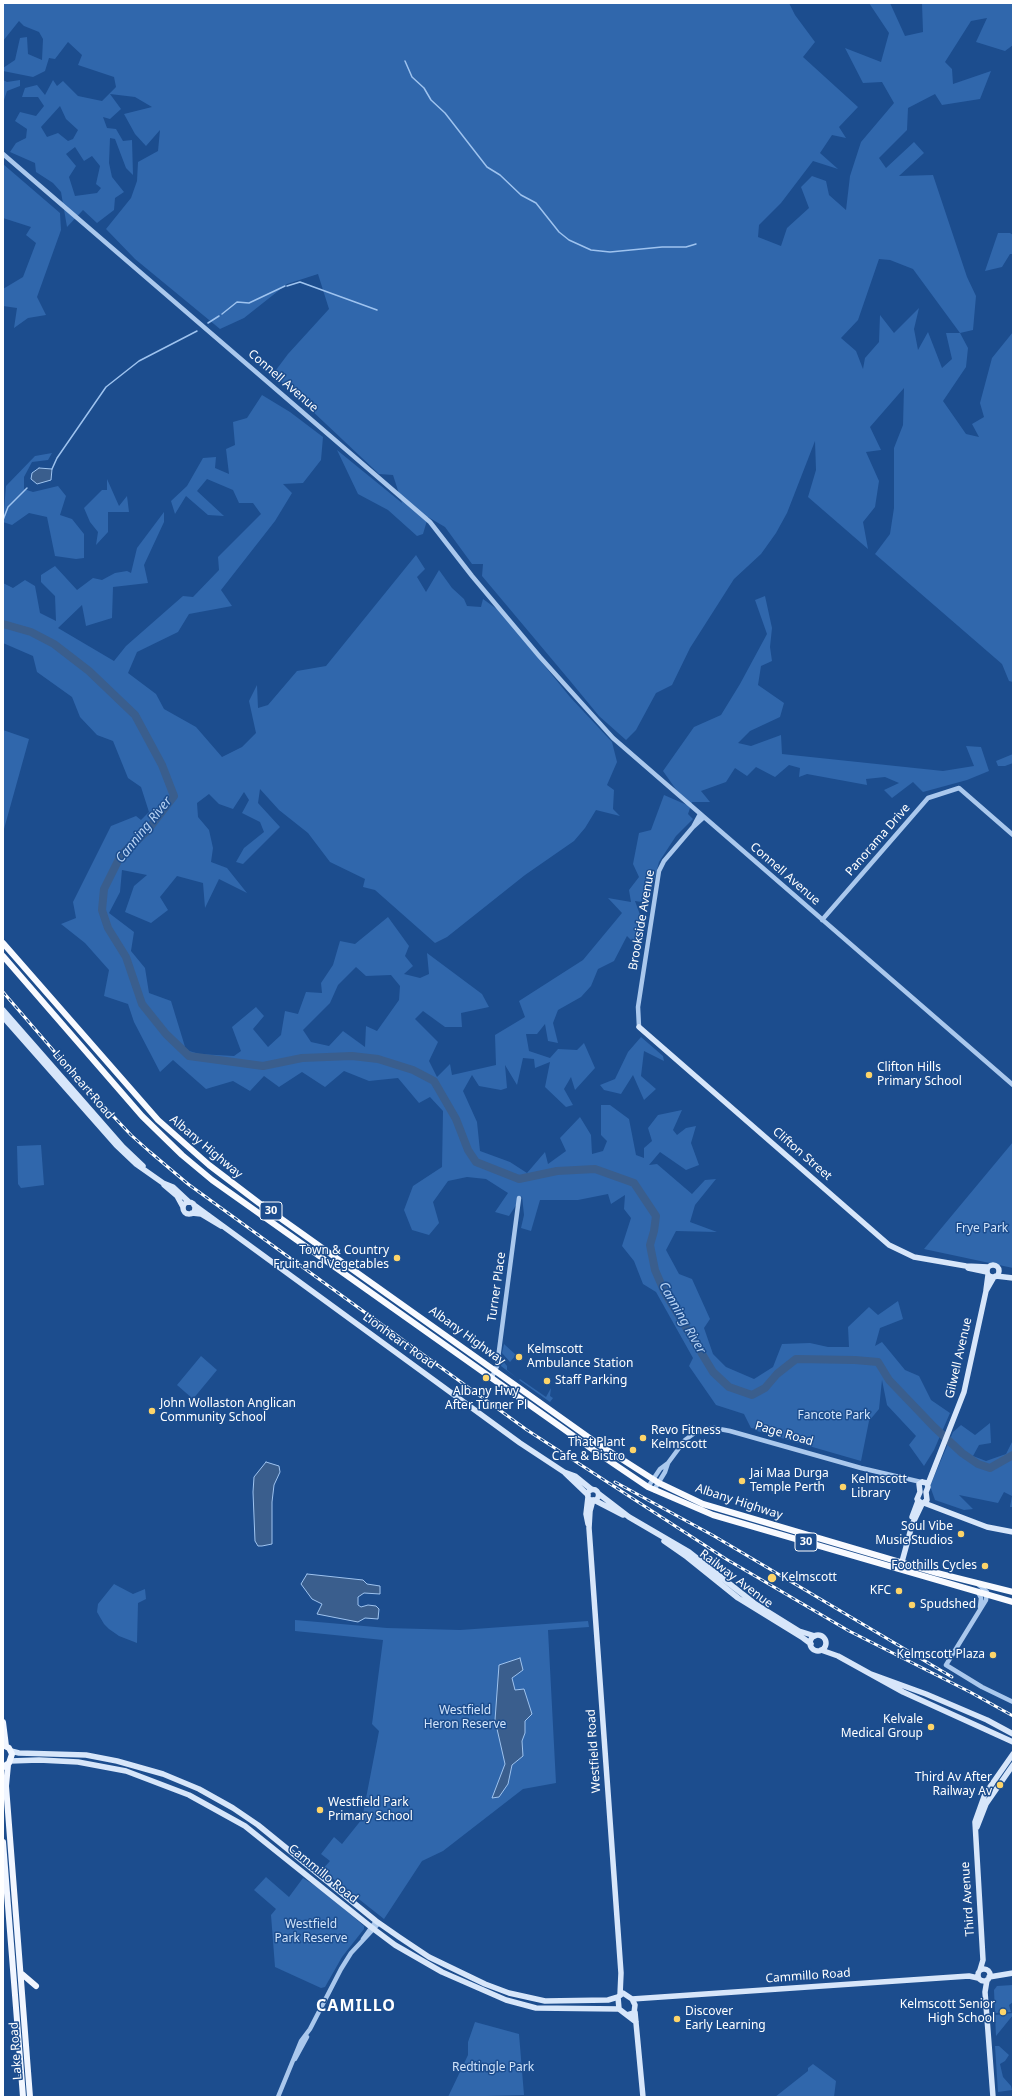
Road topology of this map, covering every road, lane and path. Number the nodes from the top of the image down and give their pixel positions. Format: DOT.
graph roads {
  1 [pos="3,154"];
  2 [pos="702,816"];
  3 [pos="1013,836"];
  4 [pos="822,920"];
  5 [pos="3,943"];
  6 [pos="3,956"];
  7 [pos="3,1010"];
  8 [pos="3,1016"];
  9 [pos="639,1027"];
  10 [pos="88,1040"];
  11 [pos="82,1046"];
  12 [pos="1013,1085"];
  13 [pos="217,1172"];
  14 [pos="149,1173"];
  15 [pos="212,1180"];
  16 [pos="163,1183"];
  17 [pos="519,1198"];
  18 [pos="188,1202"];
  19 [pos="194,1205"];
  20 [pos="183,1207"];
  21 [pos="192,1213"];
  22 [pos="223,1227"];
  23 [pos="998,1269"];
  24 [pos="987,1271"];
  25 [pos="1013,1274"];
  26 [pos="995,1276"];
  27 [pos="1013,1278"];
  28 [pos="381,1288"];
  29 [pos="986,1291"];
  30 [pos="375,1296"];
  31 [pos="496,1371"];
  32 [pos="492,1377"];
  33 [pos="668,1463"];
  34 [pos="653,1479"];
  35 [pos="659,1483"];
  36 [pos="923,1484"];
  37 [pos="648,1486"];
  38 [pos="654,1490"];
  39 [pos="599,1494"];
  40 [pos="591,1496"];
  41 [pos="923,1502"];
  42 [pos="629,1517"];
  43 [pos="762,1522"];
  44 [pos="649,1529"];
  45 [pos="760,1529"];
  46 [pos="1013,1532"];
  47 [pos="702,1561"];
  48 [pos="902,1562"];
  49 [pos="900,1569"];
  50 [pos="716,1580"];
  51 [pos="978,1584"];
  52 [pos="978,1592"];
  53 [pos="1013,1592"];
  54 [pos="988,1595"];
  55 [pos="1013,1602"];
  56 [pos="980,1607"];
  57 [pos="815,1636"];
  58 [pos="826,1642"];
  59 [pos="811,1644"];
  60 [pos="822,1650"];
  61 [pos="838,1656"];
  62 [pos="865,1672"];
  63 [pos="1012,1703"];
  64 [pos="3,1722"];
  65 [pos="1013,1734"];
  66 [pos="1013,1742"];
  67 [pos="7,1747"];
  68 [pos="1013,1754"];
  69 [pos="7,1764"];
  70 [pos="1013,1764"];
  71 [pos="974,1836"];
  72 [pos="3,1842"];
  73 [pos="378,1922"];
  74 [pos="372,1928"];
  75 [pos="983,1960"];
  76 [pos="621,1973"];
  77 [pos="1013,1973"];
  78 [pos="22,1974"];
  79 [pos="979,1975"];
  80 [pos="988,1975"];
  81 [pos="36,1986"];
  82 [pos="985,1992"];
  83 [pos="626,1994"];
  84 [pos="619,1996"];
  85 [pos="632,1999"];
  86 [pos="648,1999"];
  87 [pos="619,2009"];
  88 [pos="635,2009"];
  89 [pos="627,2015"];
  90 [pos="636,2022"];
  91 [pos="23,2097"];
  92 [pos="30,2097"];
  93 [pos="278,2097"];
  94 [pos="643,2097"];
  95 [pos="993,2097"];
  1 -- 2 [label="street, Connell Avenue"];
  2 -- 4 [label="street, Connell Avenue"];
  2 -- 9 [label="street, Brookside Avenue"];
  3 -- 4 [label="street, Panorama Drive"];
  4 -- 12 [label="street, Connell Avenue"];
  5 -- 10 [label="highway, Albany Highway / 30"];
  6 -- 11 [label="highway, Albany Highway / 30"];
  7 -- 14 [label="main road, Lionheart Road"];
  8 -- 14 [label="main road, Lionheart Road"];
  9 -- 24 [label="main road, Clifton Street"];
  10 -- 11 [label="highway"];
  10 -- 13 [label="highway, Albany Highway / 30"];
  11 -- 15 [label="highway, Albany Highway / 30"];
  13 -- 15 [label="highway"];
  13 -- 28 [label="highway, Albany Highway / 30"];
  14 -- 16 [label="main road, Lionheart Road"];
  15 -- 30 [label="highway, Albany Highway / 30"];
  16 -- 18 [label="main road, Lionheart Road"];
  16 -- 20 [label="main road, Lionheart Road"];
  17 -- 31 [label="street, Turner Place"];
  18 -- 19 [label="main road"];
  18 -- 20 [label="main road"];
  19 -- 21 [label="main road"];
  19 -- 22 [label="main road, Lionheart Road"];
  20 -- 21 [label="main road"];
  21 -- 22 [label="main road, Lionheart Road"];
  22 -- 40 [label="main road, Lionheart Road"];
  23 -- 24 [label="main road"];
  23 -- 25 [label="main road"];
  23 -- 26 [label="main road, Gilwell Avenue"];
  24 -- 26 [label="main road"];
  24 -- 29 [label="main road, Gilwell Avenue"];
  26 -- 27 [label="main road"];
  26 -- 29 [label="main road, Gilwell Avenue"];
  28 -- 30 [label="highway"];
  28 -- 31 [label="highway, Albany Highway / 30"];
  29 -- 36 [label="main road, Gilwell Avenue"];
  30 -- 32 [label="highway, Albany Highway / 30"];
  31 -- 32 [label="street, Turner Place"];
  31 -- 34 [label="highway, Albany Highway / 30"];
  32 -- 37 [label="highway, Albany Highway / 30"];
  33 -- 34 [label="street, Page Road"];
  33 -- 35 [label="street, Page Road"];
  33 -- 36 [label="street, Page Road"];
  34 -- 35 [label="highway, Albany Highway / 30"];
  34 -- 37 [label="street, Page Road"];
  35 -- 38 [label="street, Page Road"];
  35 -- 43 [label="highway, Albany Highway / 30"];
  36 -- 41 [label="main road"];
  36 -- 41 [label="main road"];
  37 -- 38 [label="highway, Albany Highway / 30"];
  38 -- 45 [label="highway, Albany Highway / 30"];
  39 -- 40 [label="main road"];
  39 -- 40 [label="main road, Railway Avenue"];
  39 -- 42 [label="main road, Railway Avenue"];
  40 -- 42 [label="main road, Railway Avenue"];
  40 -- 76 [label="main road, Westfield Road"];
  41 -- 46 [label="main road"];
  41 -- 48 [label="main road"];
  42 -- 44 [label="main road, Railway Avenue"];
  43 -- 45 [label="highway"];
  43 -- 48 [label="highway, Albany Highway / 30"];
  44 -- 47 [label="main road, Railway Avenue"];
  44 -- 50 [label="main road, Railway Avenue"];
  45 -- 49 [label="highway, Albany Highway / 30"];
  47 -- 50 [label="main road"];
  47 -- 57 [label="main road, Railway Avenue"];
  48 -- 49 [label="main road"];
  48 -- 51 [label="highway, Albany Highway / 30"];
  49 -- 52 [label="highway, Albany Highway / 30"];
  50 -- 59 [label="main road, Railway Avenue"];
  51 -- 53 [label="highway, Albany Highway / 30"];
  51 -- 54 [label="street"];
  52 -- 54 [label="highway, Albany Highway / 30"];
  52 -- 56 [label="street"];
  54 -- 55 [label="highway, Albany Highway / 30"];
  54 -- 56 [label="street"];
  56 -- 63 [label="street"];
  57 -- 58 [label="main road, Railway Avenue"];
  57 -- 59 [label="main road"];
  58 -- 60 [label="main road"];
  58 -- 61 [label="main road, Railway Avenue"];
  59 -- 60 [label="main road, Railway Avenue"];
  60 -- 61 [label="main road, Railway Avenue"];
  61 -- 62 [label="main road, Railway Avenue"];
  62 -- 65 [label="main road, Railway Avenue"];
  62 -- 66 [label="main road, Railway Avenue"];
  64 -- 67 [label="main road"];
  67 -- 69 [label="main road, Lake Road"];
  67 -- 73 [label="main road, Cammillo Road"];
  68 -- 71 [label="main road, Third Avenue"];
  69 -- 74 [label="main road, Cammillo Road"];
  69 -- 78 [label="main road, Lake Road"];
  70 -- 71 [label="main road, Third Avenue"];
  71 -- 75 [label="main road, Third Avenue"];
  72 -- 91 [label="main road, Lake Road"];
  73 -- 74 [label="street"];
  73 -- 84 [label="main road, Cammillo Road"];
  74 -- 87 [label="main road, Cammillo Road"];
  74 -- 93 [label="street"];
  75 -- 79 [label="main road, Third Avenue"];
  75 -- 80 [label="main road, Third Avenue"];
  76 -- 83 [label="main road, Westfield Road"];
  76 -- 84 [label="main road, Westfield Road"];
  77 -- 80 [label="main road"];
  78 -- 81 [label="main road"];
  78 -- 92 [label="main road, Lake Road"];
  79 -- 80 [label="main road"];
  79 -- 80 [label="main road"];
  79 -- 82 [label="main road"];
  79 -- 86 [label="main road, Cammillo Road"];
  80 -- 82 [label="main road"];
  82 -- 95 [label="main road"];
  83 -- 84 [label="main road"];
  83 -- 85 [label="main road"];
  84 -- 87 [label="main road"];
  85 -- 86 [label="main road, Cammillo Road"];
  85 -- 88 [label="main road"];
  86 -- 88 [label="main road, Cammillo Road"];
  87 -- 89 [label="main road"];
  88 -- 89 [label="main road"];
  88 -- 90 [label="main road"];
  89 -- 90 [label="main road"];
  90 -- 94 [label="main road"];
}
